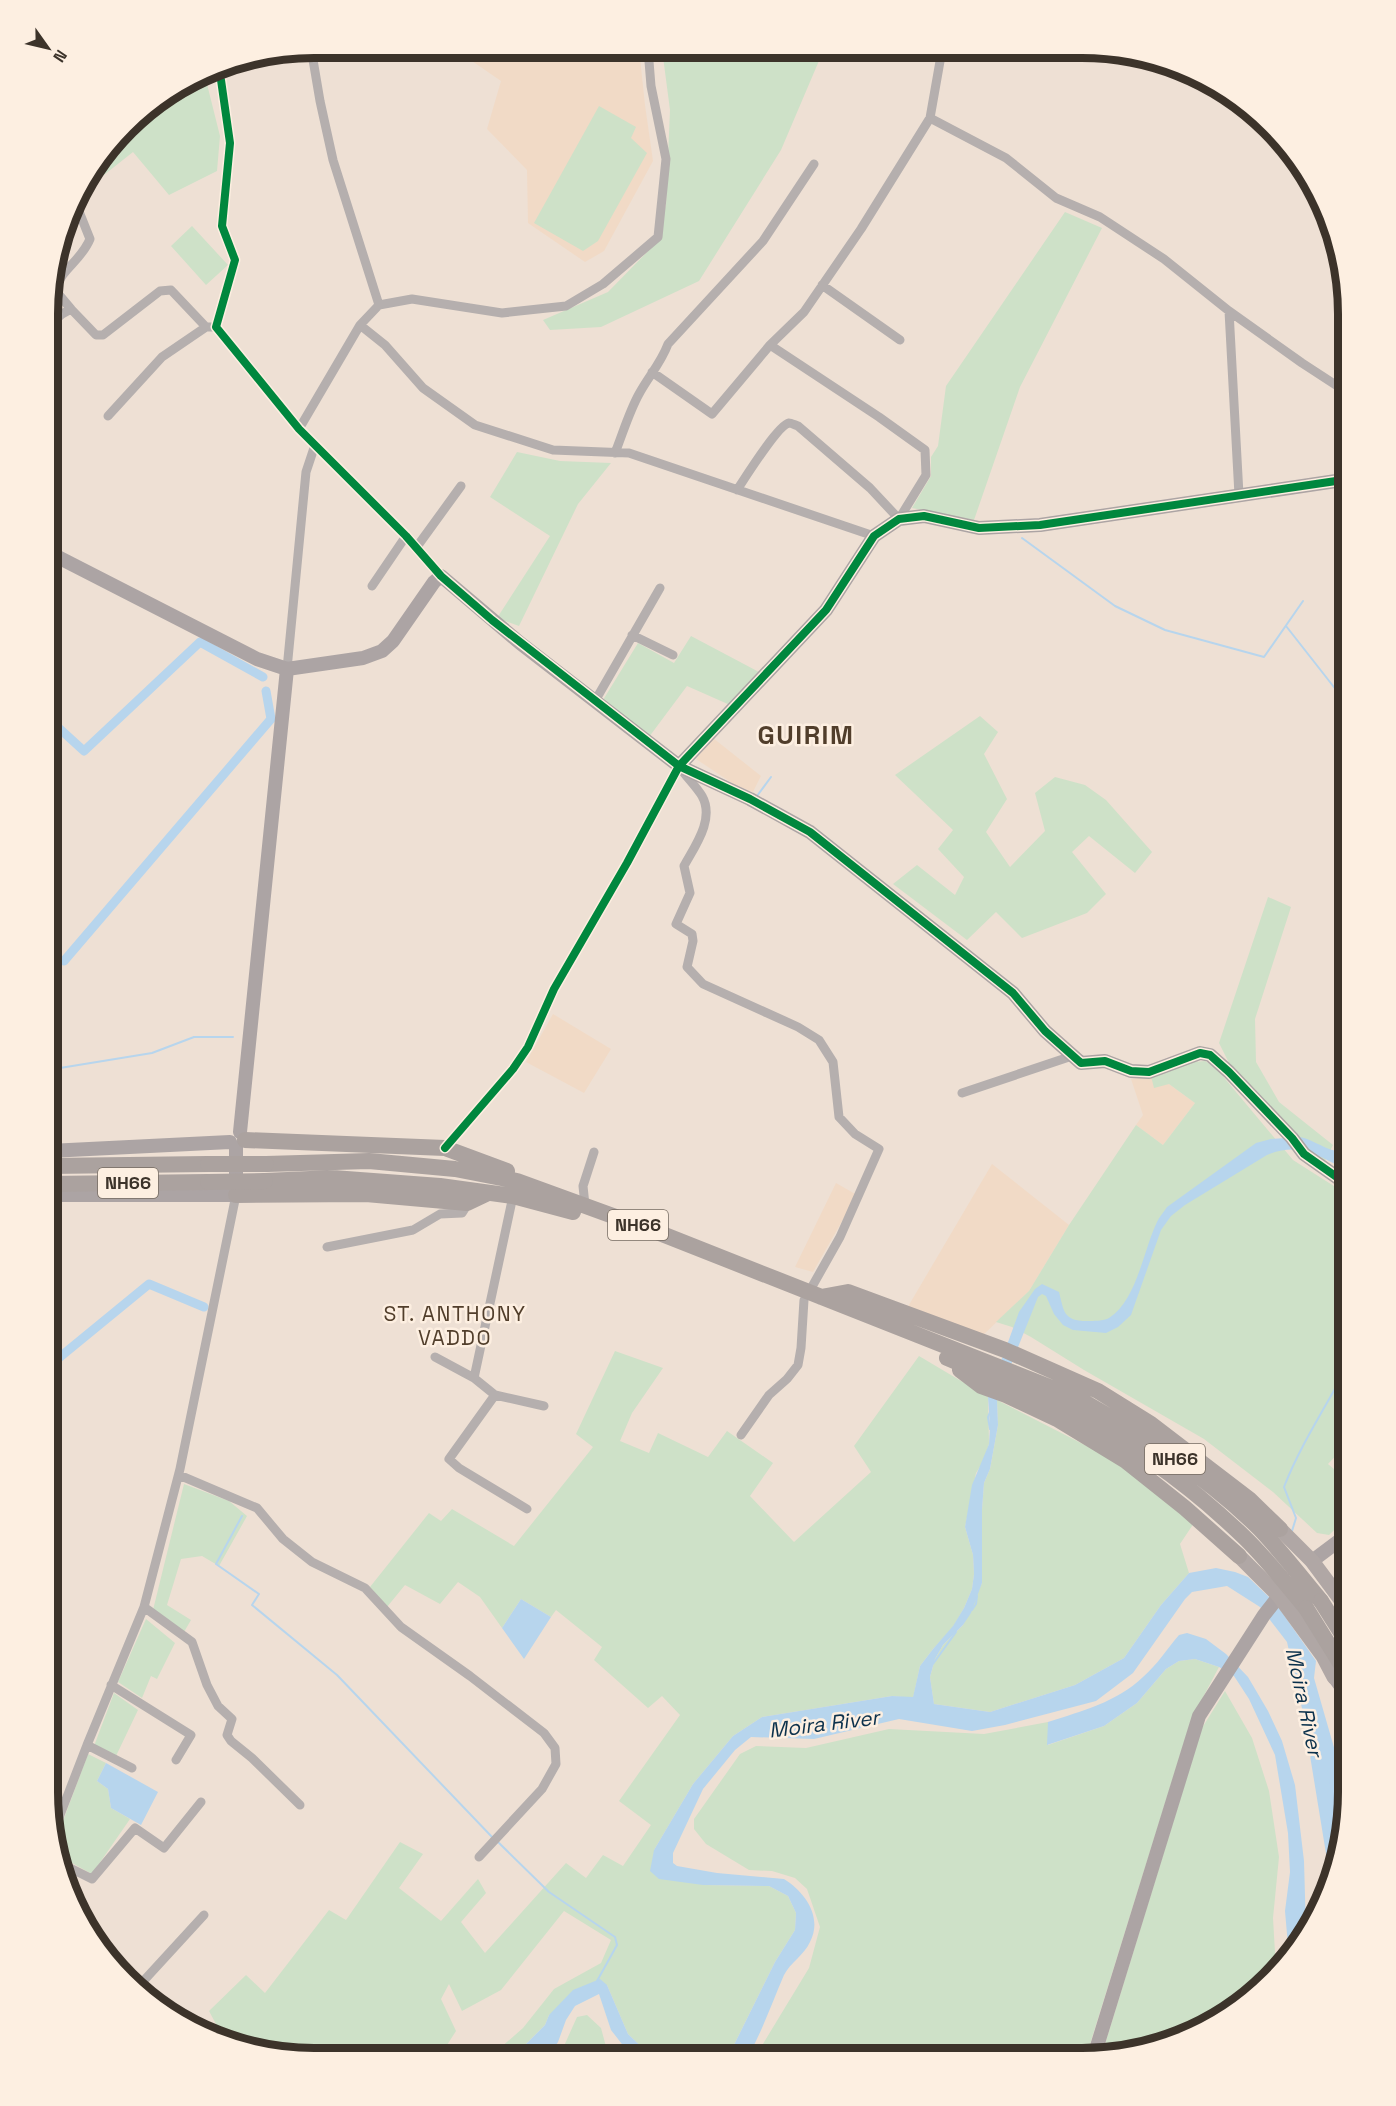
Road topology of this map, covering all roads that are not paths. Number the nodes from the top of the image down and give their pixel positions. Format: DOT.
graph roads {
  1 [pos="313,58"];
  2 [pos="649,58"];
  3 [pos="941,58"];
  4 [pos="220,77"];
  5 [pos="930,118"];
  6 [pos="814,164"];
  7 [pos="80,213"];
  8 [pos="62,276"];
  9 [pos="822,285"];
  10 [pos="59,295"];
  11 [pos="379,305"];
  12 [pos="71,309"];
  13 [pos="1229,310"];
  14 [pos="58,318"];
  15 [pos="360,325"];
  16 [pos="211,327"];
  17 [pos="900,340"];
  18 [pos="770,345"];
  19 [pos="652,372"];
  20 [pos="1338,386"];
  21 [pos="108,416"];
  22 [pos="299,429"];
  23 [pos="315,445"];
  24 [pos="615,453"];
  25 [pos="1338,481"];
  26 [pos="461,486"];
  27 [pos="737,490"];
  28 [pos="1239,495"];
  29 [pos="899,519"];
  30 [pos="406,536"];
  31 [pos="874,536"];
  32 [pos="416,548"];
  33 [pos="58,557"];
  34 [pos="441,576"];
  35 [pos="372,586"];
  36 [pos="660,588"];
  37 [pos="632,635"];
  38 [pos="673,655"];
  39 [pos="287,669"];
  40 [pos="595,701"];
  41 [pos="679,766"];
  42 [pos="1072,1056"];
  43 [pos="962,1094"];
  44 [pos="238,1140"];
  45 [pos="445,1148"];
  46 [pos="58,1150"];
  47 [pos="594,1152"];
  48 [pos="58,1166"];
  49 [pos="266,1172"];
  50 [pos="1338,1178"];
  51 [pos="58,1184"];
  52 [pos="515,1188"];
  53 [pos="488,1192"];
  54 [pos="58,1195"];
  55 [pos="236,1195"];
  56 [pos="470,1202"];
  57 [pos="585,1205"];
  58 [pos="327,1247"];
  59 [pos="811,1297"];
  60 [pos="942,1356"];
  61 [pos="435,1357"];
  62 [pos="474,1378"];
  63 [pos="495,1395"];
  64 [pos="544,1406"];
  65 [pos="741,1435"];
  66 [pos="179,1475"];
  67 [pos="527,1509"];
  68 [pos="1280,1529"];
  69 [pos="1338,1543"];
  70 [pos="1239,1557"];
  71 [pos="1316,1566"];
  72 [pos="1338,1583"];
  73 [pos="1338,1596"];
  74 [pos="1276,1599"];
  75 [pos="1314,1605"];
  76 [pos="144,1607"];
  77 [pos="1338,1622"];
  78 [pos="1338,1632"];
  79 [pos="1311,1640"];
  80 [pos="1338,1667"];
  81 [pos="1338,1672"];
  82 [pos="111,1685"];
  83 [pos="87,1745"];
  84 [pos="176,1760"];
  85 [pos="132,1768"];
  86 [pos="201,1802"];
  87 [pos="300,1804"];
  88 [pos="60,1815"];
  89 [pos="479,1857"];
  90 [pos="70,1868"];
  91 [pos="204,1915"];
  92 [pos="143,1981"];
  93 [pos="1097,2047"];
  1 -- 11 [label="street"];
  2 -- 11 [label="street"];
  3 -- 5 [label="street"];
  4 -- 16 [label="street"];
  5 -- 9 [label="street"];
  5 -- 13 [label="street"];
  6 -- 19 [label="street"];
  7 -- 8 [label="street"];
  9 -- 17 [label="street"];
  9 -- 18 [label="street"];
  10 -- 12 [label="street"];
  11 -- 15 [label="street"];
  12 -- 14 [label="street"];
  12 -- 16 [label="street"];
  13 -- 20 [label="street"];
  13 -- 28 [label="street"];
  15 -- 22 [label="street"];
  15 -- 24 [label="street"];
  16 -- 21 [label="street"];
  16 -- 22 [label="street"];
  18 -- 19 [label="street"];
  18 -- 29 [label="street"];
  19 -- 24 [label="street"];
  22 -- 23 [label="street"];
  23 -- 30 [label="street"];
  23 -- 39 [label="street"];
  24 -- 27 [label="street"];
  25 -- 28 [label="street"];
  26 -- 32 [label="street"];
  27 -- 29 [label="street"];
  27 -- 31 [label="street"];
  28 -- 29 [label="street"];
  29 -- 31 [label="street"];
  30 -- 32 [label="street"];
  30 -- 35 [label="street"];
  31 -- 41 [label="street"];
  32 -- 34 [label="street"];
  33 -- 39 [label="street"];
  34 -- 39 [label="street"];
  34 -- 40 [label="street"];
  36 -- 37 [label="street"];
  37 -- 38 [label="street"];
  37 -- 40 [label="street"];
  39 -- 44 [label="street"];
  40 -- 41 [label="street"];
  41 -- 42 [label="street"];
  41 -- 45 [label="street"];
  41 -- 59 [label="street"];
  42 -- 43 [label="street"];
  42 -- 50 [label="street"];
  44 -- 45 [label="highway"];
  44 -- 46 [label="street"];
  44 -- 55 [label="street"];
  45 -- 52 [label="highway"];
  47 -- 57 [label="street"];
  48 -- 49 [label="highway, NH66, bridge"];
  49 -- 51 [label="highway, NH66, bridge"];
  49 -- 52 [label="highway, NH66"];
  49 -- 53 [label="highway, NH66"];
  52 -- 53 [label="highway, NH66"];
  52 -- 57 [label="highway, NH66"];
  52 -- 59 [label="highway, NH66"];
  52 -- 62 [label="street"];
  53 -- 56 [label="highway"];
  54 -- 55 [label="street"];
  55 -- 56 [label="highway"];
  55 -- 66 [label="street"];
  56 -- 58 [label="street"];
  57 -- 59 [label="highway, NH66"];
  59 -- 60 [label="highway, NH66"];
  59 -- 65 [label="street"];
  59 -- 68 [label="highway"];
  59 -- 75 [label="highway, NH66"];
  60 -- 70 [label="highway"];
  60 -- 75 [label="highway, NH66"];
  61 -- 62 [label="street"];
  62 -- 63 [label="street"];
  63 -- 64 [label="street"];
  63 -- 67 [label="street"];
  66 -- 76 [label="street"];
  66 -- 89 [label="street"];
  68 -- 71 [label="main road"];
  69 -- 71 [label="street"];
  70 -- 74 [label="main road"];
  71 -- 72 [label="main road"];
  71 -- 73 [label="main road"];
  74 -- 79 [label="main road"];
  74 -- 93 [label="street"];
  75 -- 78 [label="highway, NH66, bridge"];
  75 -- 80 [label="highway, NH66, bridge"];
  76 -- 82 [label="street"];
  76 -- 87 [label="street"];
  77 -- 79 [label="main road"];
  79 -- 81 [label="main road"];
  82 -- 83 [label="street"];
  82 -- 84 [label="street"];
  83 -- 85 [label="street"];
  83 -- 88 [label="street"];
  86 -- 90 [label="street"];
  91 -- 92 [label="street"];
}
